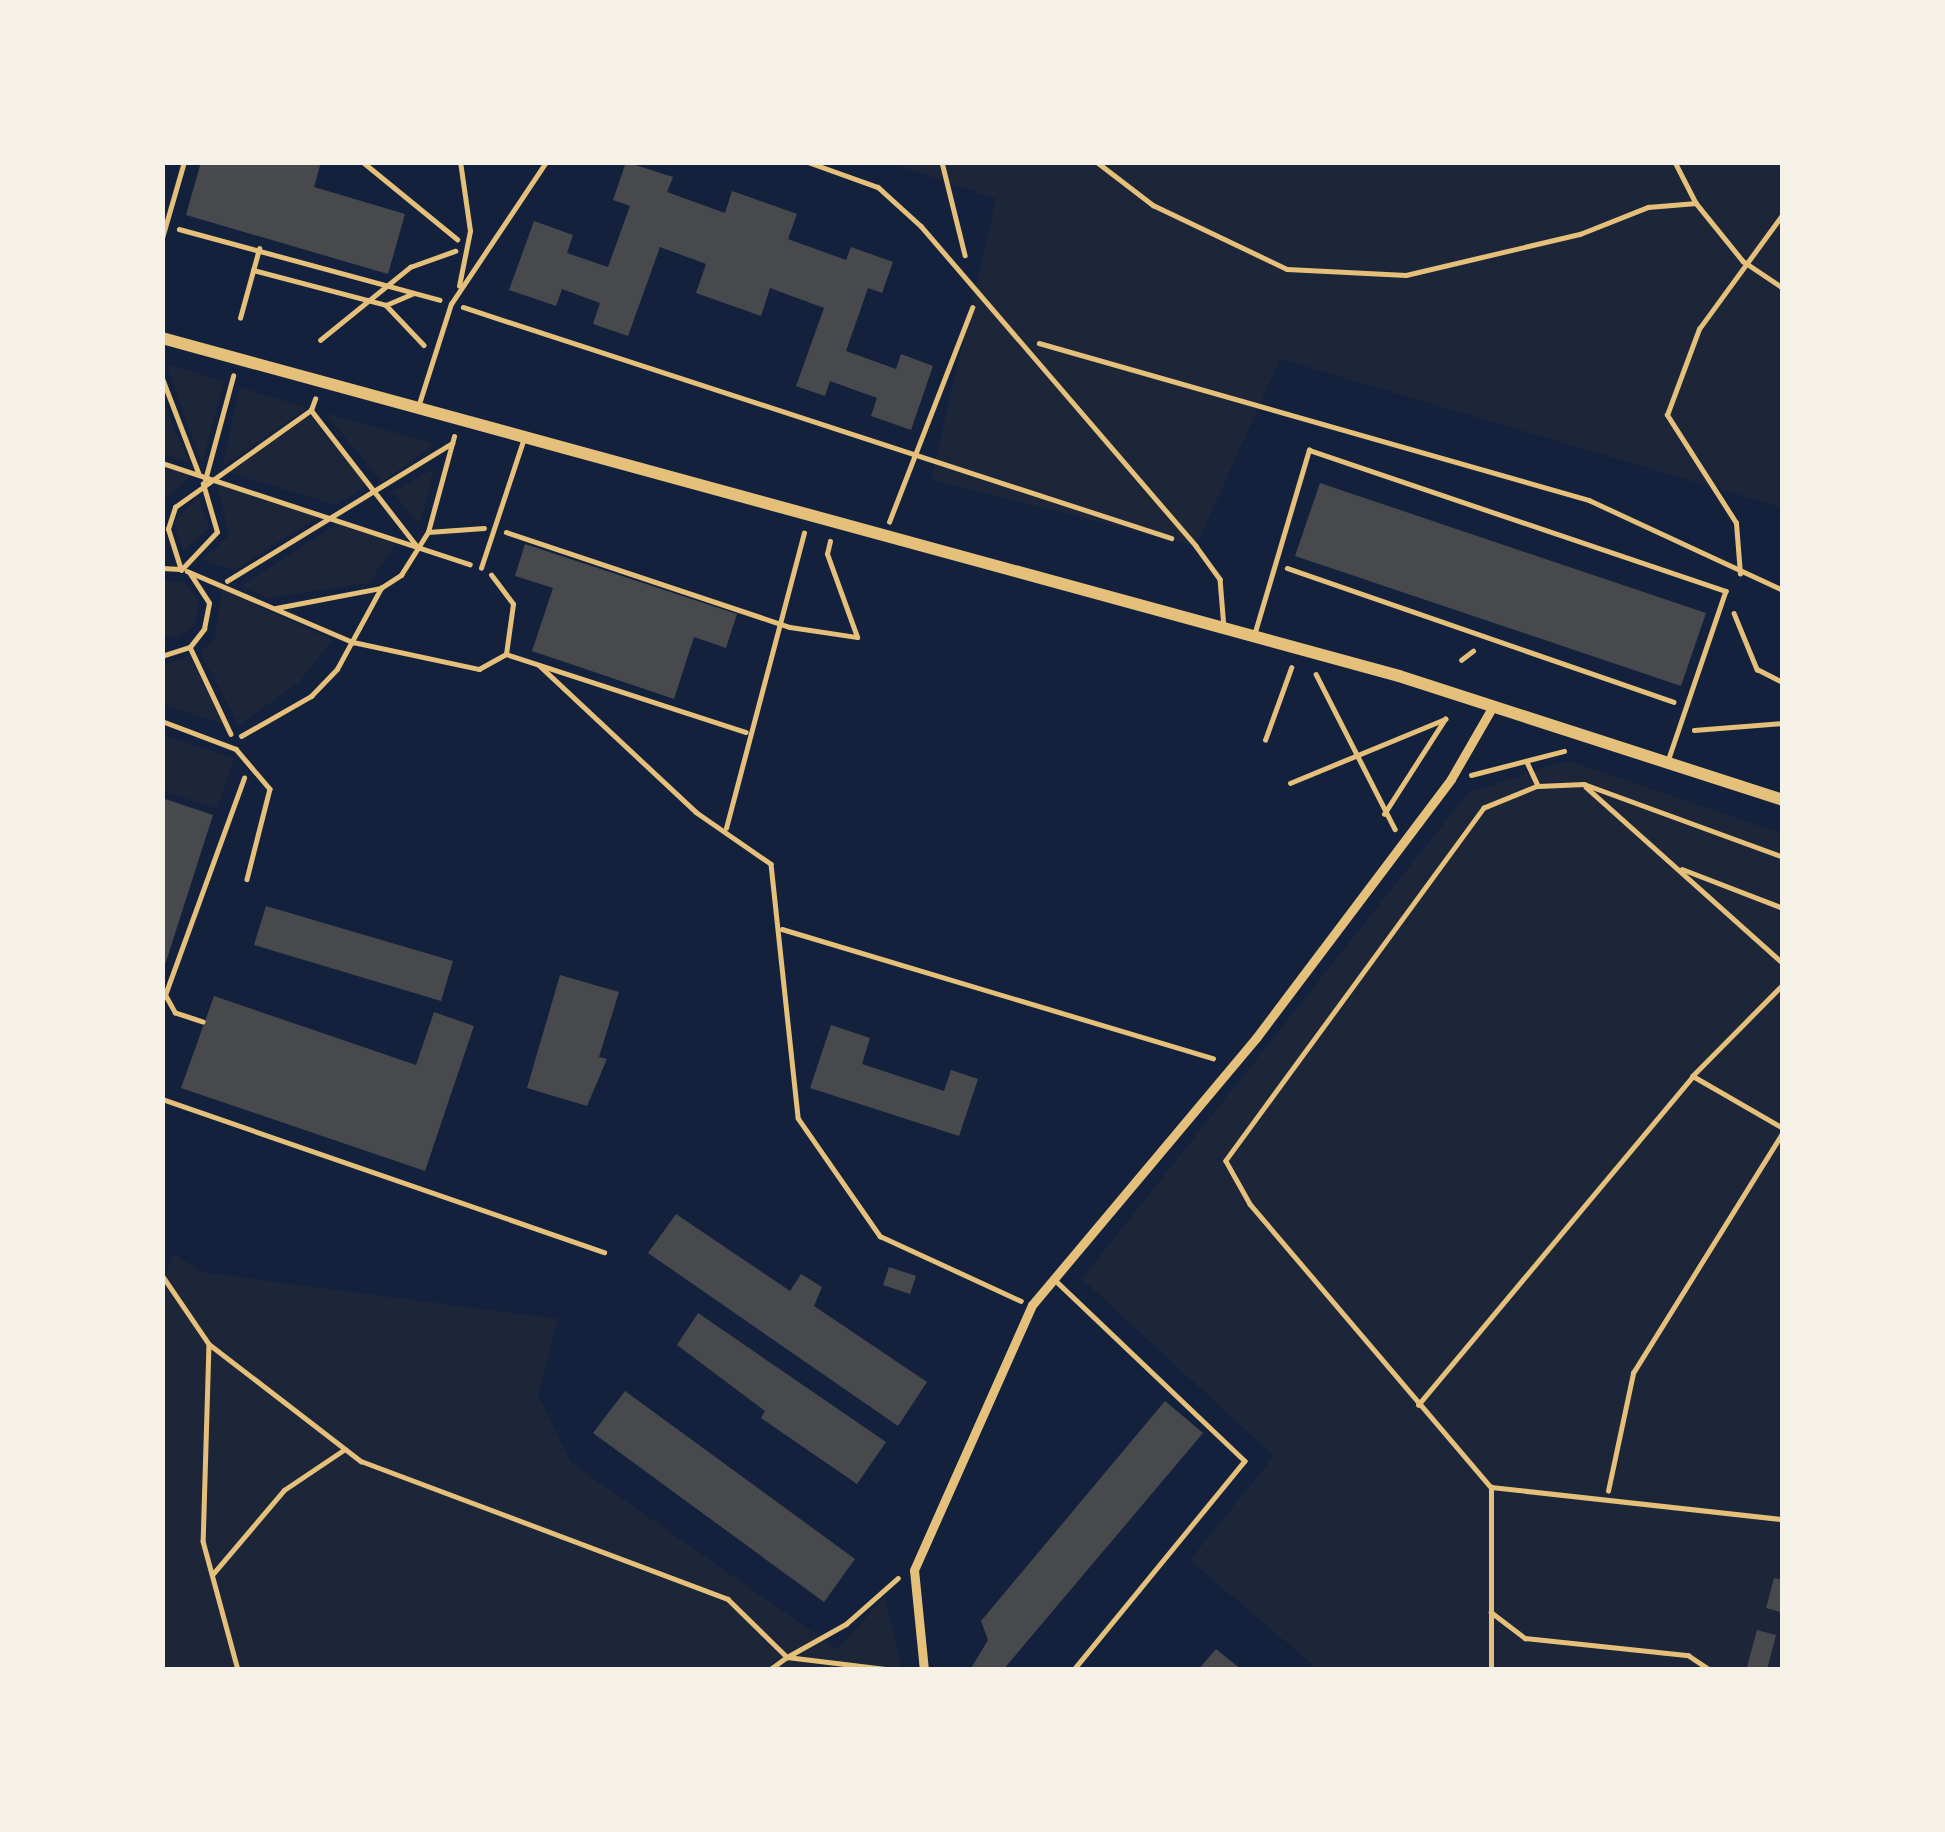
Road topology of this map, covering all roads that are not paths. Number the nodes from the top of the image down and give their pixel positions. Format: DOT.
graph roads {
  1 [pos="184,162"];
  2 [pos="460,162"];
  3 [pos="547,162"];
  4 [pos="808,162"];
  5 [pos="162,238"];
  6 [pos="458,292"];
  7 [pos="162,338"];
  8 [pos="418,407"];
  9 [pos="525,436"];
  10 [pos="481,568"];
  11 [pos="1224,628"];
  12 [pos="1254,636"];
  13 [pos="1493,706"];
  14 [pos="162,722"];
  15 [pos="1668,760"];
  16 [pos="1783,800"];
  17 [pos="247,879"];
  18 [pos="162,1099"];
  19 [pos="604,1252"];
  20 [pos="1055,1280"];
  21 [pos="924,1670"];
  22 [pos="1074,1670"];
  1 -- 5 [label="lane"];
  2 -- 6 [label="lane"];
  3 -- 6 [label="lane"];
  4 -- 11 [label="lane"];
  6 -- 8 [label="lane"];
  7 -- 8 [label="street"];
  8 -- 9 [label="street"];
  9 -- 10 [label="lane"];
  9 -- 11 [label="street"];
  11 -- 12 [label="street"];
  12 -- 13 [label="street"];
  12 -- 15 [label="lane"];
  13 -- 15 [label="street"];
  13 -- 20 [label="street"];
  14 -- 17 [label="lane"];
  15 -- 16 [label="street"];
  18 -- 19 [label="lane"];
  20 -- 21 [label="street"];
  20 -- 22 [label="lane"];
}
